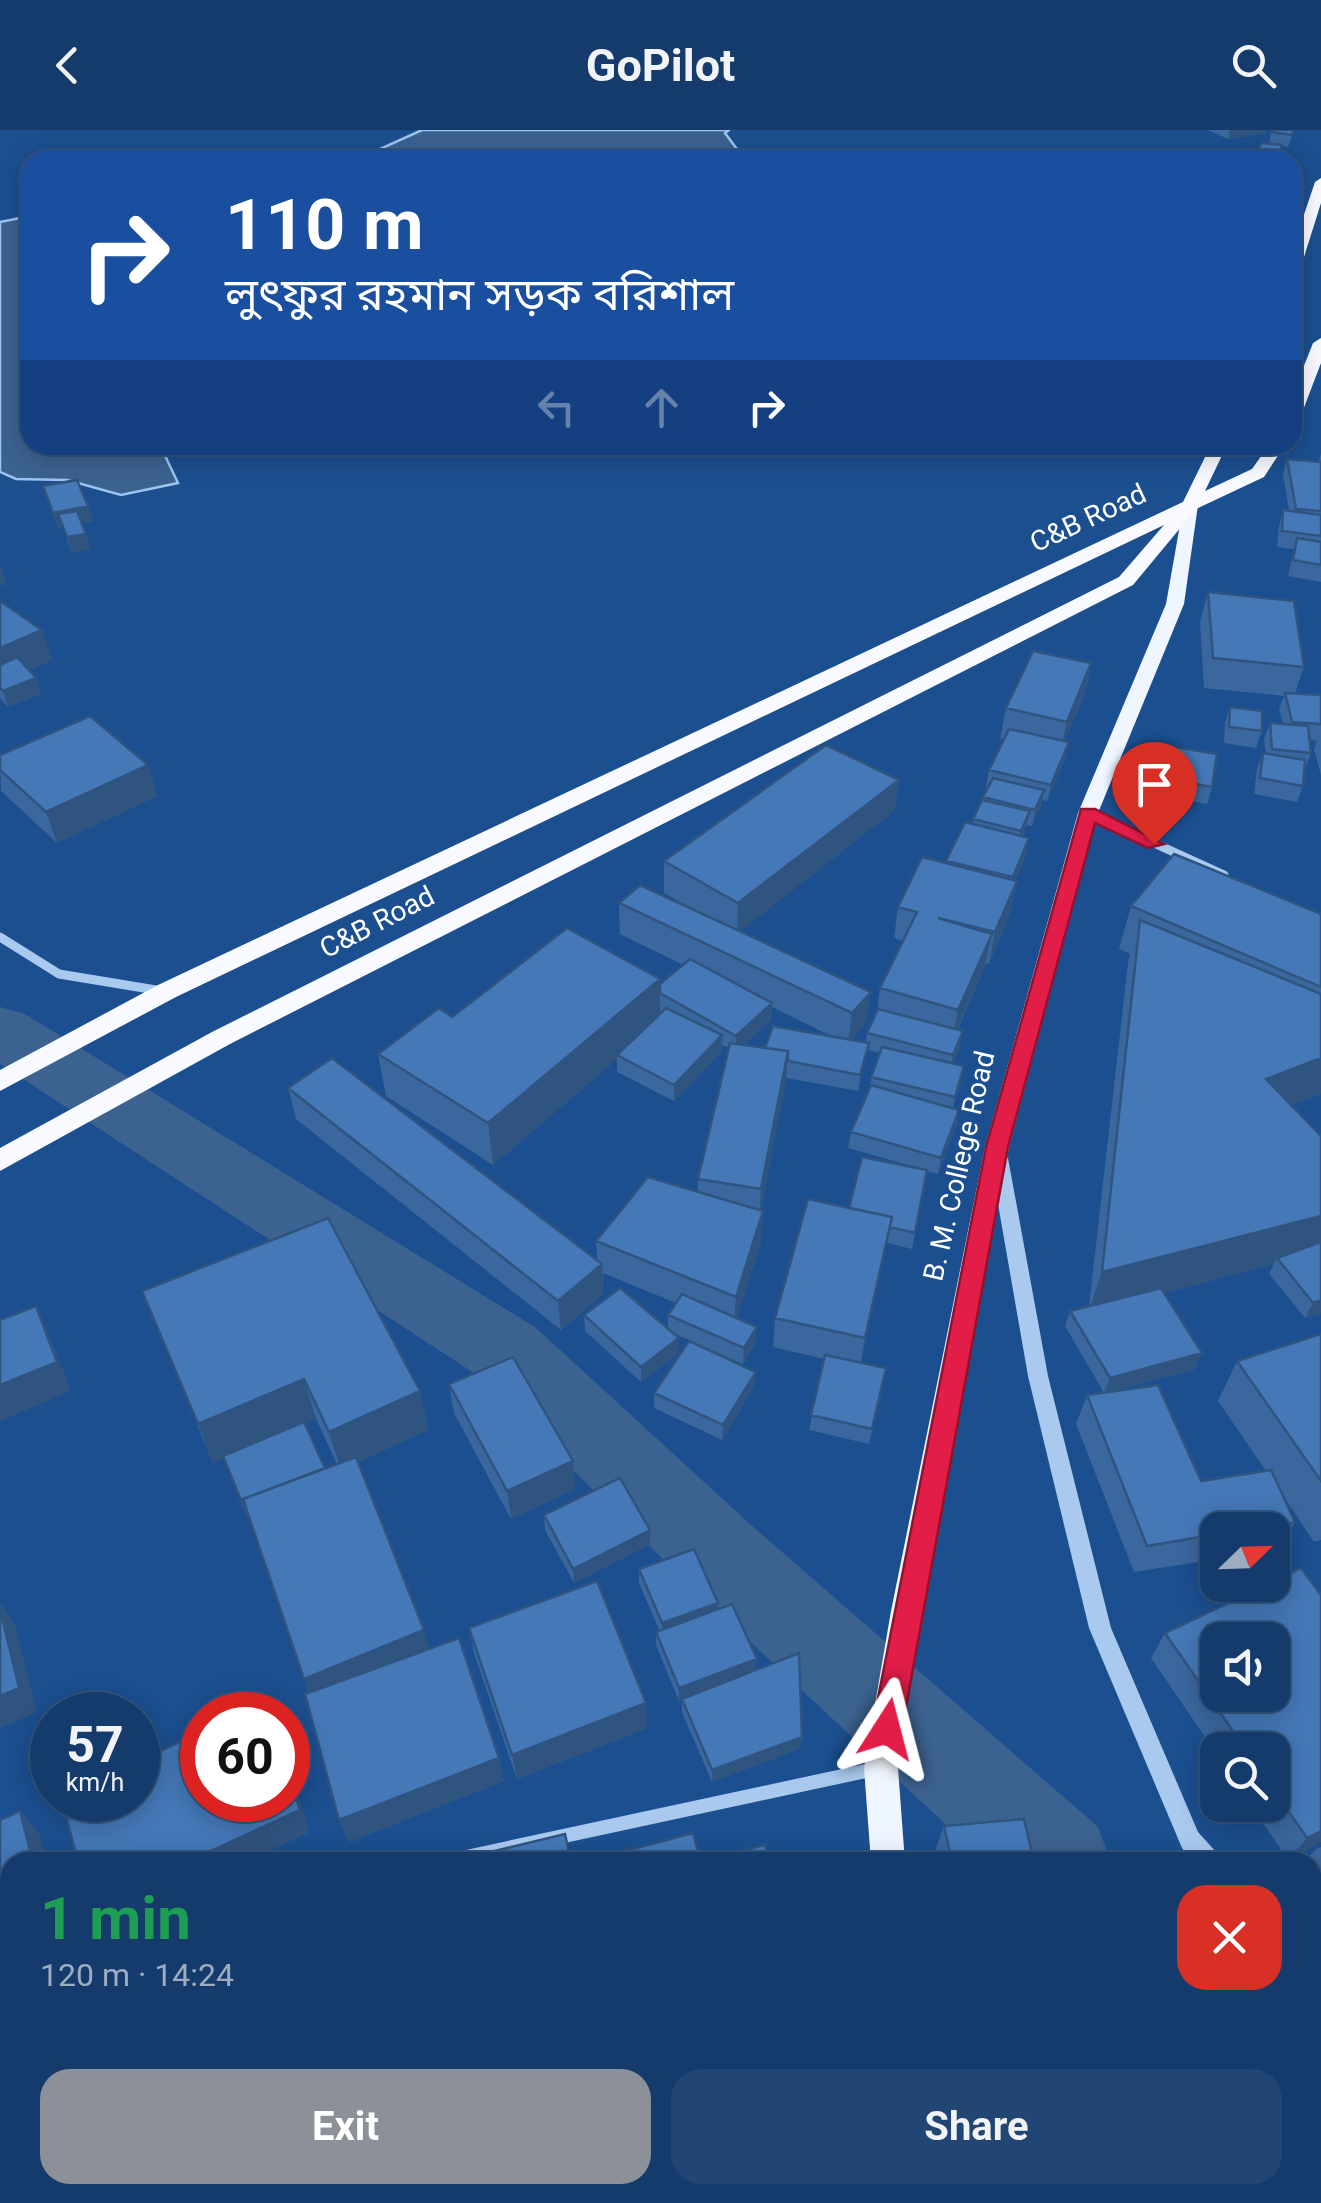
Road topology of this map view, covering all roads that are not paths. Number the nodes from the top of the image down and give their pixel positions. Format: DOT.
graph roads {
  1 [pos="1321,182"];
  2 [pos="1302,242"];
  3 [pos="1321,342"];
  4 [pos="1302,392"];
  5 [pos="1214,455"];
  6 [pos="1270,455"];
  7 [pos="1190,505"];
  8 [pos="1088,813"];
  9 [pos="1232,879"];
  10 [pos="0,937"];
  11 [pos="167,991"];
  12 [pos="0,1082"];
  13 [pos="997,1147"];
  14 [pos="0,1161"];
  15 [pos="880,1768"];
  16 [pos="489,1852"];
  17 [pos="887,1852"];
  18 [pos="1200,1852"];
  1 -- 2 [label="highway"];
  3 -- 4 [label="highway"];
  5 -- 7 [label="highway"];
  6 -- 7 [label="highway"];
  7 -- 8 [label="main road, B. M. College Road"];
  7 -- 11 [label="highway, C&B Road"];
  7 -- 14 [label="highway, C&B Road"];
  8 -- 9 [label="street"];
  8 -- 13 [label="main road, B. M. College Road"];
  10 -- 11 [label="street"];
  11 -- 12 [label="highway, C&B Road"];
  13 -- 15 [label="main road, B. M. College Road"];
  13 -- 18 [label="street"];
  15 -- 16 [label="street"];
  15 -- 17 [label="main road, B. M. College Road"];
}
